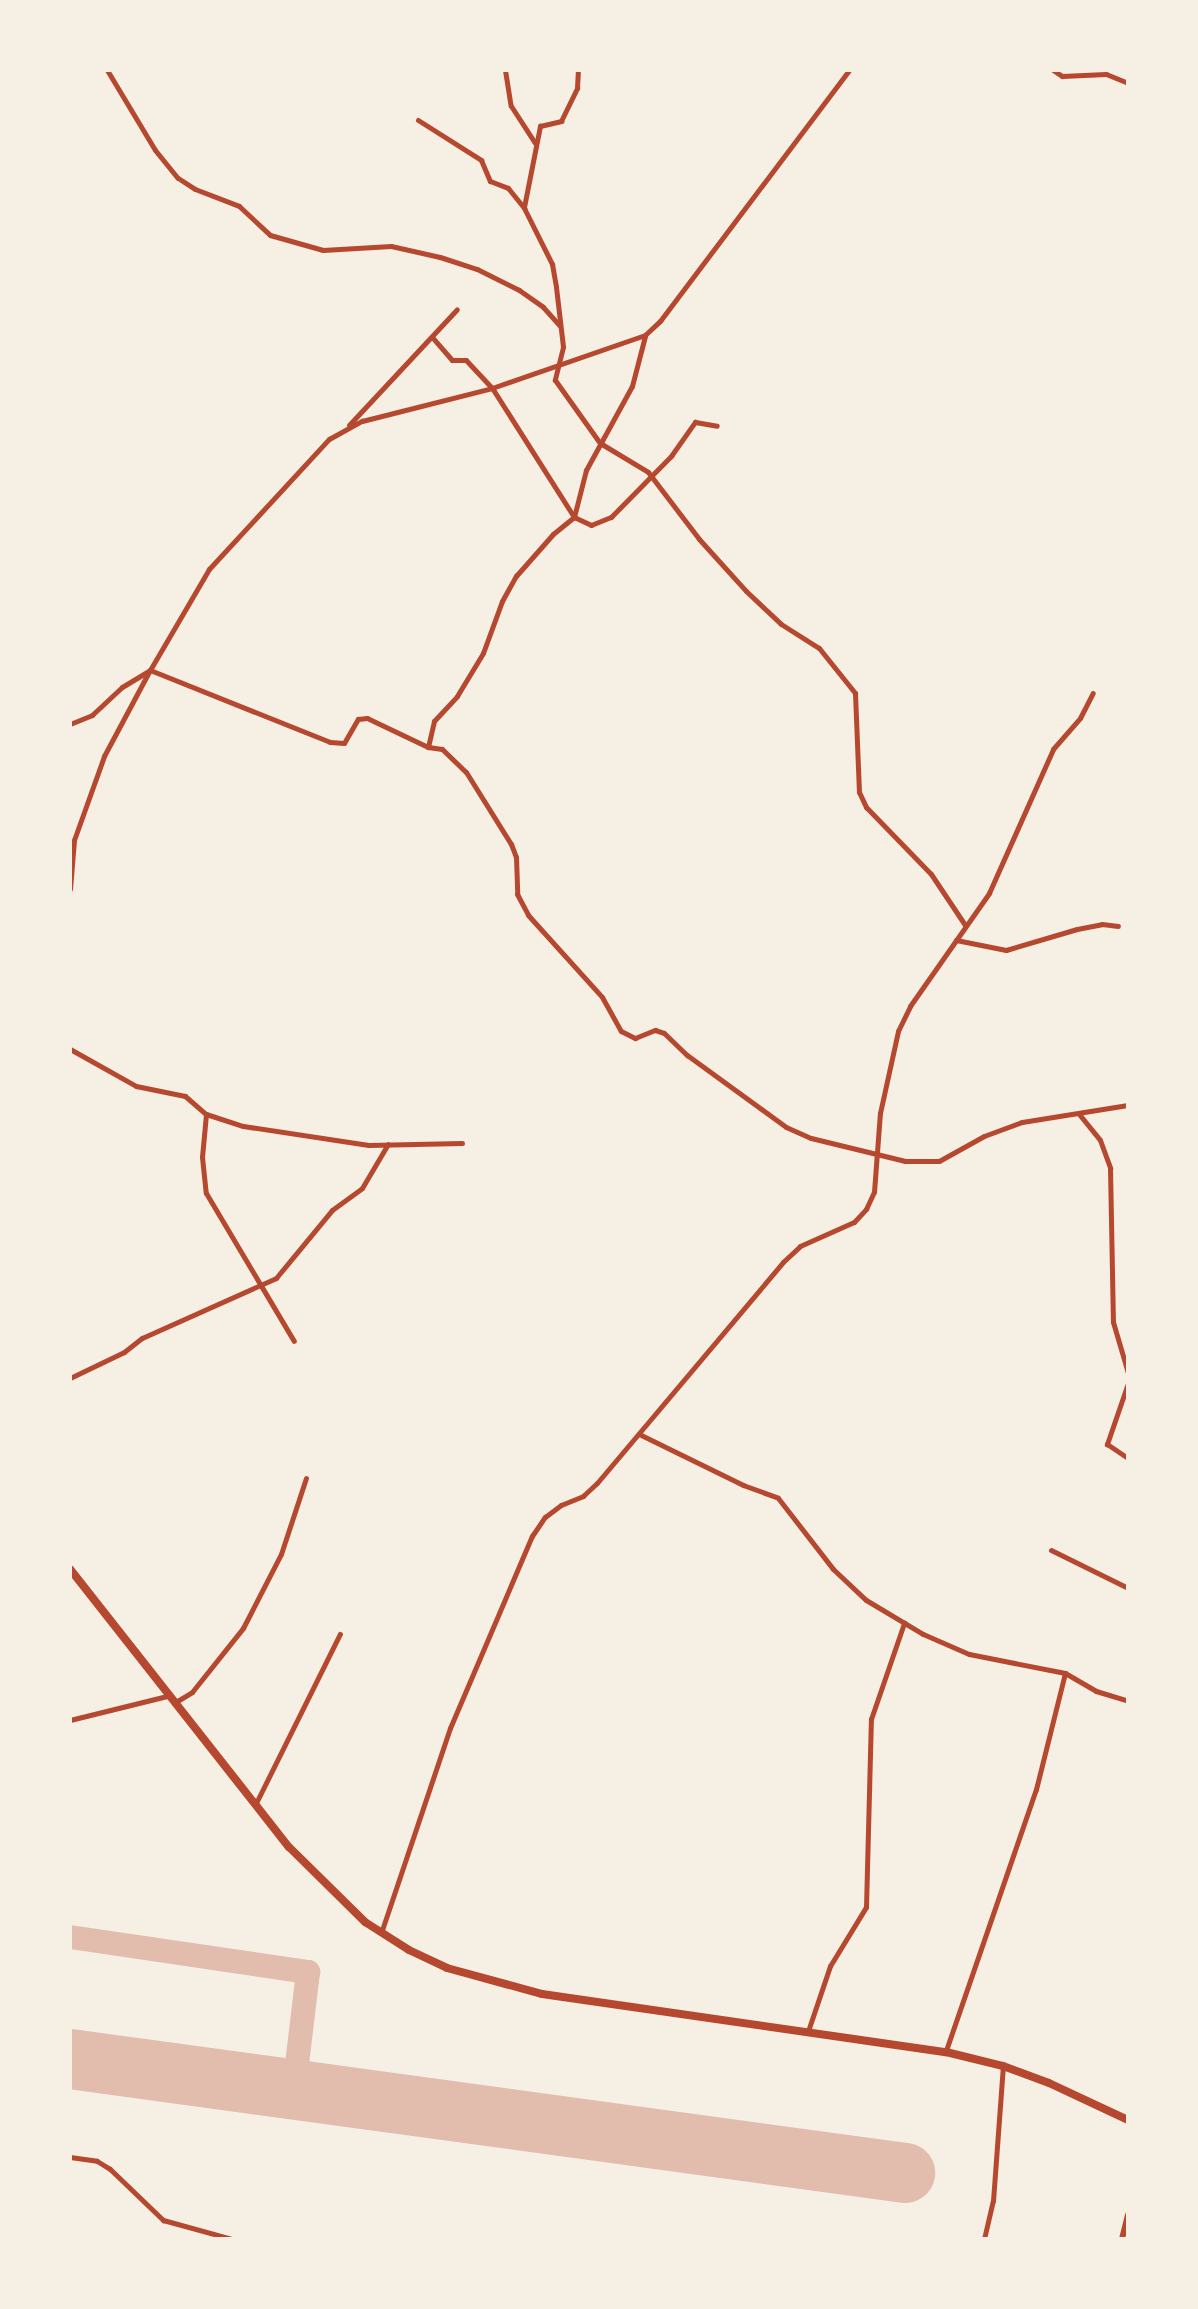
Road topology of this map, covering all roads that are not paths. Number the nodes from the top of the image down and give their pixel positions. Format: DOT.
graph roads {
  1 [pos="107,70"];
  2 [pos="505,70"];
  3 [pos="578,70"];
  4 [pos="849,70"];
  5 [pos="1053,70"];
  6 [pos="1128,83"];
  7 [pos="418,120"];
  8 [pos="535,143"];
  9 [pos="524,208"];
  10 [pos="457,309"];
  11 [pos="562,328"];
  12 [pos="645,335"];
  13 [pos="432,337"];
  14 [pos="558,365"];
  15 [pos="492,388"];
  16 [pos="349,426"];
  17 [pos="717,426"];
  18 [pos="600,443"];
  19 [pos="650,475"];
  20 [pos="574,517"];
  21 [pos="150,670"];
  22 [pos="1093,693"];
  23 [pos="70,724"];
  24 [pos="428,747"];
  25 [pos="70,889"];
  26 [pos="965,925"];
  27 [pos="1118,926"];
  28 [pos="956,940"];
  29 [pos="70,1049"];
  30 [pos="1128,1105"];
  31 [pos="1078,1113"];
  32 [pos="206,1114"];
  33 [pos="462,1143"];
  34 [pos="388,1144"];
  35 [pos="876,1154"];
  36 [pos="259,1287"];
  37 [pos="294,1341"];
  38 [pos="1128,1373"];
  39 [pos="70,1378"];
  40 [pos="1128,1383"];
  41 [pos="639,1434"];
  42 [pos="1128,1458"];
  43 [pos="306,1478"];
  44 [pos="1051,1550"];
  45 [pos="70,1569"];
  46 [pos="1128,1588"];
  47 [pos="904,1623"];
  48 [pos="340,1634"];
  49 [pos="1065,1673"];
  50 [pos="167,1696"];
  51 [pos="1128,1701"];
  52 [pos="173,1704"];
  53 [pos="70,1720"];
  54 [pos="255,1806"];
  55 [pos="380,1934"];
  56 [pos="808,2031"];
  57 [pos="946,2052"];
  58 [pos="1003,2066"];
  59 [pos="1128,2120"];
  60 [pos="70,2157"];
  61 [pos="1128,2215"];
  62 [pos="232,2239"];
  63 [pos="984,2239"];
  64 [pos="1122,2239"];
  1 -- 11 [label="street"];
  2 -- 8 [label="street"];
  3 -- 8 [label="street"];
  4 -- 12 [label="street"];
  5 -- 6 [label="street"];
  7 -- 9 [label="street"];
  8 -- 9 [label="street"];
  9 -- 11 [label="street"];
  10 -- 13 [label="street"];
  11 -- 14 [label="street"];
  12 -- 14 [label="street"];
  12 -- 18 [label="street"];
  13 -- 15 [label="street"];
  13 -- 16 [label="street"];
  14 -- 15 [label="street"];
  14 -- 18 [label="street"];
  15 -- 16 [label="street"];
  15 -- 20 [label="street"];
  16 -- 21 [label="street"];
  17 -- 19 [label="street"];
  18 -- 19 [label="street"];
  18 -- 20 [label="street"];
  19 -- 20 [label="street"];
  19 -- 26 [label="street"];
  20 -- 24 [label="street"];
  21 -- 23 [label="street"];
  21 -- 24 [label="street"];
  21 -- 25 [label="street"];
  22 -- 26 [label="street"];
  24 -- 35 [label="street"];
  26 -- 28 [label="street"];
  27 -- 28 [label="street"];
  28 -- 35 [label="street"];
  29 -- 32 [label="street"];
  30 -- 31 [label="street"];
  31 -- 35 [label="street"];
  31 -- 38 [label="street"];
  32 -- 34 [label="street"];
  32 -- 36 [label="street"];
  33 -- 34 [label="street"];
  34 -- 36 [label="street"];
  35 -- 41 [label="street"];
  36 -- 37 [label="street"];
  36 -- 39 [label="street"];
  40 -- 42 [label="street"];
  41 -- 47 [label="street"];
  41 -- 55 [label="street"];
  43 -- 52 [label="street"];
  44 -- 46 [label="street"];
  45 -- 50 [label="main road"];
  47 -- 49 [label="street"];
  47 -- 56 [label="street"];
  48 -- 54 [label="street"];
  49 -- 51 [label="street"];
  49 -- 57 [label="street"];
  50 -- 52 [label="main road"];
  50 -- 53 [label="street"];
  52 -- 54 [label="main road"];
  54 -- 55 [label="main road"];
  55 -- 56 [label="main road"];
  56 -- 57 [label="main road"];
  57 -- 58 [label="main road"];
  58 -- 59 [label="main road"];
  58 -- 63 [label="street"];
  60 -- 62 [label="street"];
  61 -- 64 [label="street"];
}
